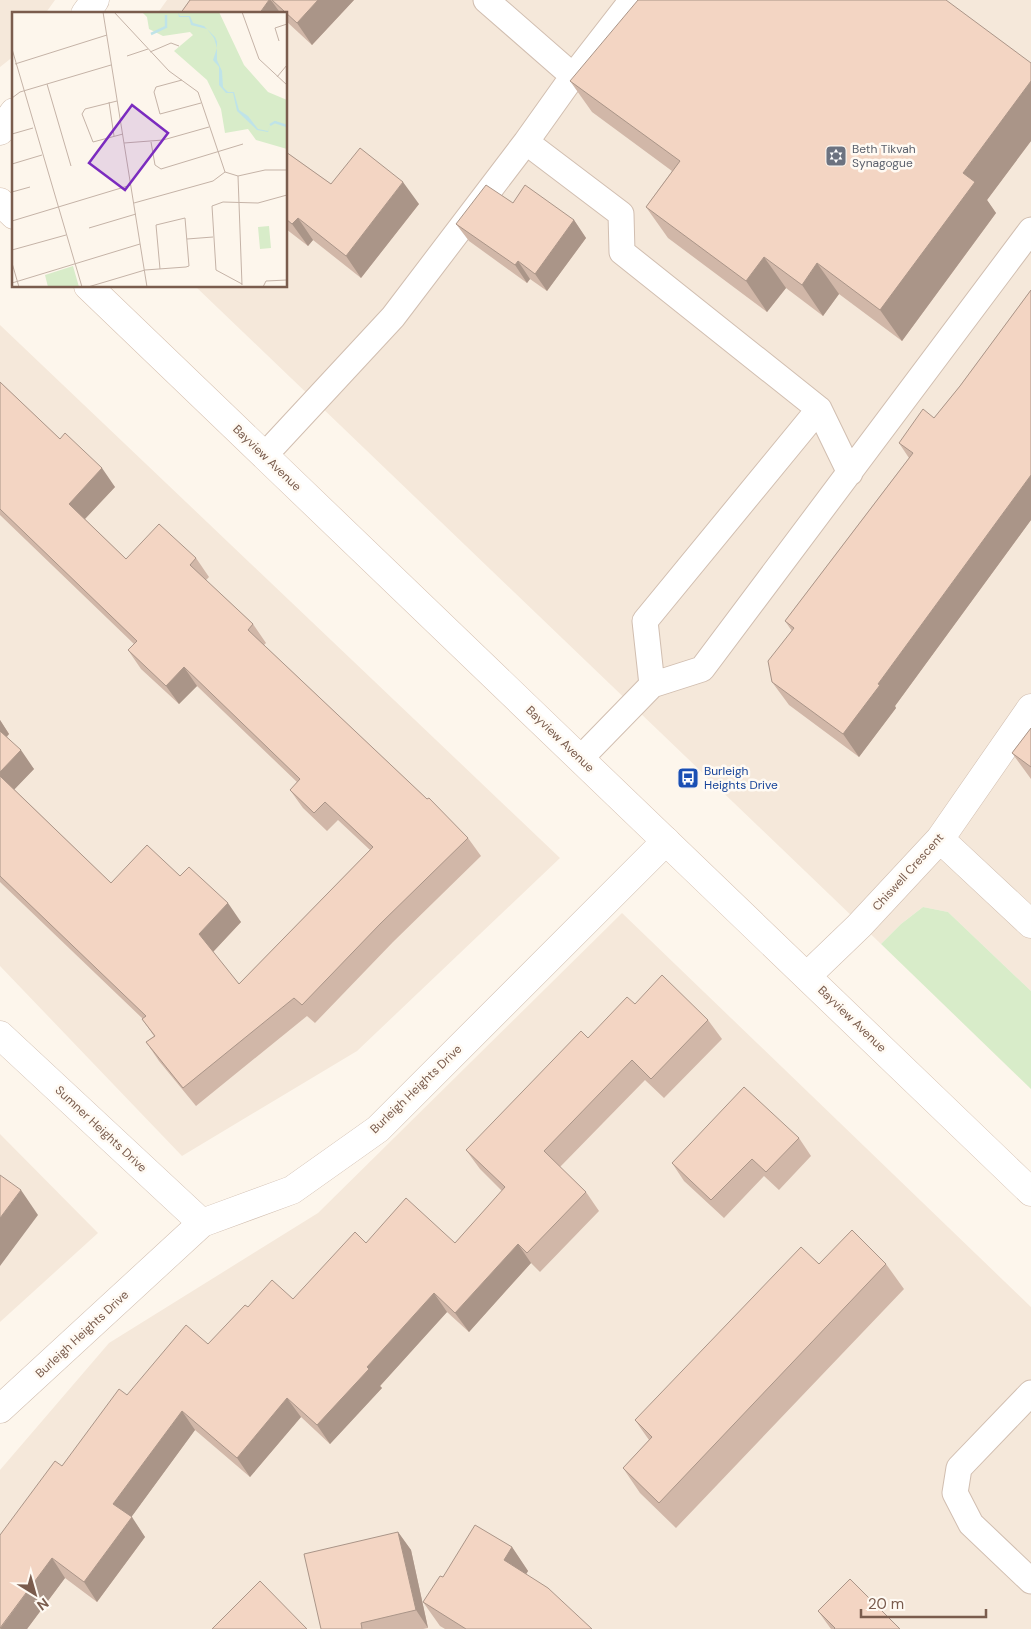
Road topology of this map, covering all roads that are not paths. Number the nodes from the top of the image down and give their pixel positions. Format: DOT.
graph roads {
  1 [pos="95,0"];
  2 [pos="486,0"];
  3 [pos="632,0"];
  4 [pos="86,12"];
  5 [pos="573,76"];
  6 [pos="12,115"];
  7 [pos="0,131"];
  8 [pos="526,142"];
  9 [pos="0,202"];
  10 [pos="12,213"];
  11 [pos="1031,230"];
  12 [pos="90,288"];
  13 [pos="819,409"];
  14 [pos="264,456"];
  15 [pos="850,473"];
  16 [pos="652,685"];
  17 [pos="1031,708"];
  18 [pos="580,759"];
  19 [pos="940,839"];
  20 [pos="666,841"];
  21 [pos="1031,924"];
  22 [pos="807,976"];
  23 [pos="0,1035"];
  24 [pos="1031,1192"];
  25 [pos="202,1223"];
  26 [pos="1031,1393"];
  27 [pos="0,1409"];
  28 [pos="1031,1581"];
  1 -- 4 [label="street"];
  2 -- 5 [label="lane"];
  3 -- 5 [label="lane"];
  5 -- 8 [label="lane"];
  6 -- 7 [label="street"];
  8 -- 13 [label="lane"];
  8 -- 14 [label="lane"];
  9 -- 10 [label="street"];
  11 -- 15 [label="lane"];
  12 -- 14 [label="street, Bayview Avenue"];
  13 -- 15 [label="lane"];
  13 -- 16 [label="lane"];
  14 -- 18 [label="street, Bayview Avenue"];
  15 -- 16 [label="lane"];
  16 -- 18 [label="lane"];
  17 -- 19 [label="street, Chiswell Crescent"];
  18 -- 20 [label="street, Bayview Avenue"];
  19 -- 21 [label="street"];
  19 -- 22 [label="street, Chiswell Crescent"];
  20 -- 22 [label="street, Bayview Avenue"];
  20 -- 25 [label="street, Burleigh Heights Drive"];
  22 -- 24 [label="street, Bayview Avenue"];
  23 -- 25 [label="street, Sumner Heights Drive"];
  25 -- 27 [label="street, Burleigh Heights Drive"];
  26 -- 28 [label="lane"];
}
